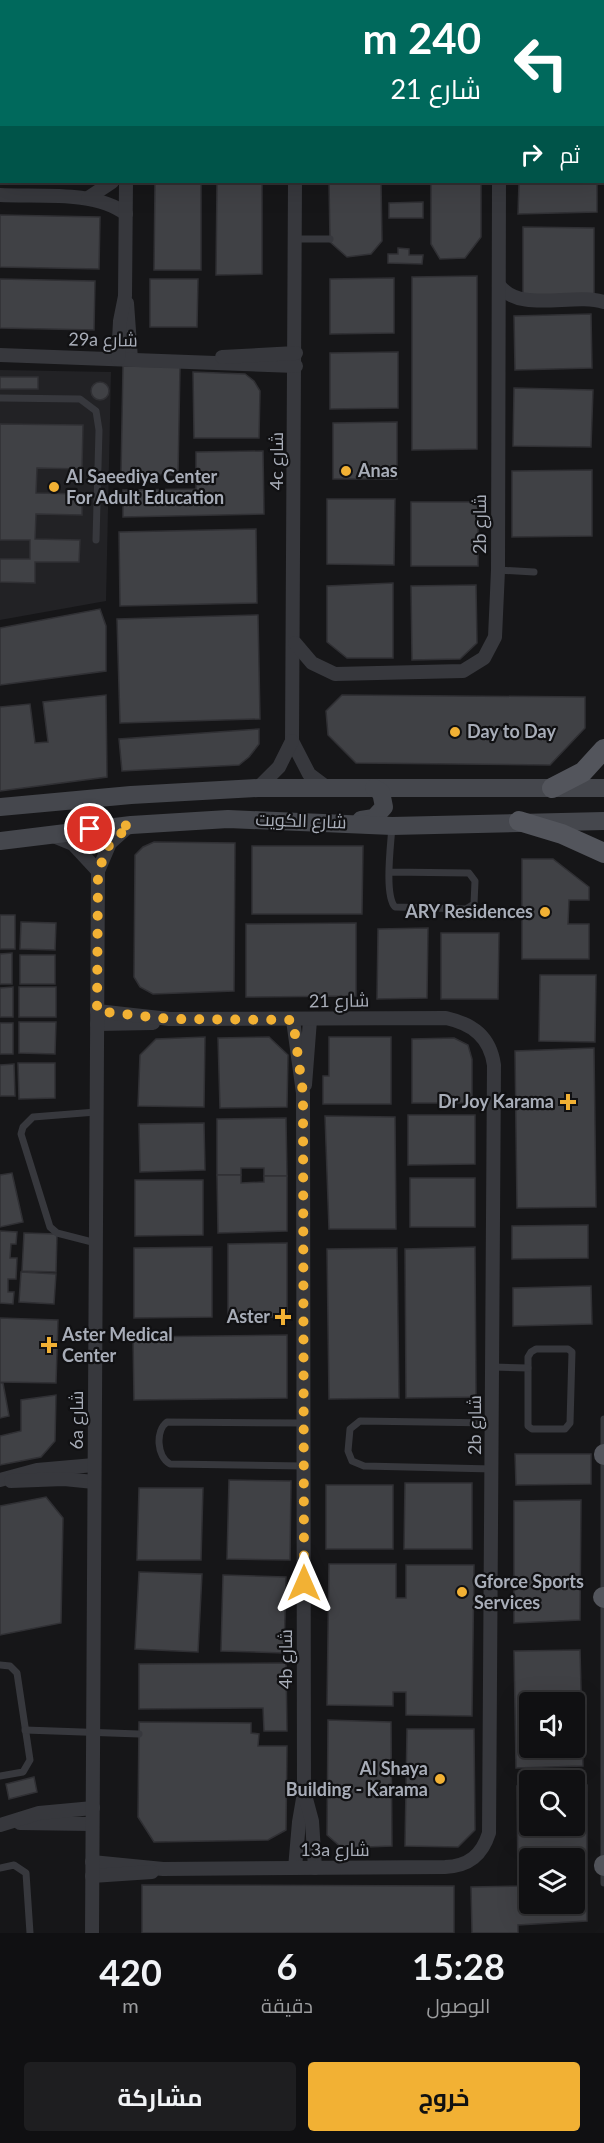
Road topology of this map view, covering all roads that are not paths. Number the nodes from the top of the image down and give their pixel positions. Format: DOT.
graph roads {
  1 [pos="110,183"];
  2 [pos="126,183"];
  3 [pos="296,183"];
  4 [pos="500,183"];
  5 [pos="0,195"];
  6 [pos="88,198"];
  7 [pos="126,214"];
  8 [pos="296,239"];
  9 [pos="330,239"];
  10 [pos="499,285"];
  11 [pos="604,303"];
  12 [pos="0,355"];
  13 [pos="125,359"];
  14 [pos="296,359"];
  15 [pos="0,398"];
  16 [pos="96,540"];
  17 [pos="498,570"];
  18 [pos="534,572"];
  19 [pos="295,644"];
  20 [pos="292,741"];
  21 [pos="604,749"];
  22 [pos="258,788"];
  23 [pos="374,788"];
  24 [pos="552,788"];
  25 [pos="604,788"];
  26 [pos="329,789"];
  27 [pos="0,807"];
  28 [pos="519,821"];
  29 [pos="604,821"];
  30 [pos="338,823"];
  31 [pos="131,825"];
  32 [pos="392,826"];
  33 [pos="46,834"];
  34 [pos="0,841"];
  35 [pos="604,853"];
  36 [pos="98,871"];
  37 [pos="390,872"];
  38 [pos="97,1017"];
  39 [pos="293,1020"];
  40 [pos="310,1020"];
  41 [pos="471,1026"];
  42 [pos="303,1093"];
  43 [pos="96,1112"];
  44 [pos="96,1244"];
  45 [pos="493,1367"];
  46 [pos="528,1368"];
  47 [pos="604,1419"];
  48 [pos="304,1423"];
  49 [pos="493,1423"];
  50 [pos="604,1454"];
  51 [pos="94,1465"];
  52 [pos="304,1466"];
  53 [pos="493,1469"];
  54 [pos="0,1480"];
  55 [pos="94,1482"];
  56 [pos="604,1598"];
  57 [pos="0,1665"];
  58 [pos="25,1730"];
  59 [pos="93,1732"];
  60 [pos="139,1734"];
  61 [pos="0,1776"];
  62 [pos="304,1793"];
  63 [pos="93,1808"];
  64 [pos="6,1824"];
  65 [pos="92,1824"];
  66 [pos="489,1833"];
  67 [pos="604,1866"];
  68 [pos="0,1868"];
  69 [pos="295,1868"];
  70 [pos="315,1868"];
  71 [pos="92,1869"];
  72 [pos="604,1882"];
  73 [pos="30,1933"];
  74 [pos="92,1933"];
  1 -- 6 [label="street"];
  2 -- 7 [label="street"];
  3 -- 8 [label="street, 4c شارع"];
  4 -- 10 [label="street, 2b شارع"];
  5 -- 6 [label="street"];
  6 -- 7 [label="street"];
  7 -- 13 [label="street"];
  8 -- 9 [label="lane"];
  8 -- 14 [label="street, 4c شارع"];
  10 -- 11 [label="street"];
  10 -- 17 [label="street, 2b شارع"];
  12 -- 13 [label="street, 29a شارع"];
  13 -- 14 [label="street, 29a شارع"];
  14 -- 19 [label="street, 4c شارع"];
  15 -- 16 [label="lane"];
  17 -- 18 [label="lane"];
  17 -- 19 [label="street, 2b شارع"];
  19 -- 20 [label="street, 4c شارع"];
  20 -- 22 [label="street, 4c شارع"];
  20 -- 26 [label="street, 4c شارع"];
  21 -- 24 [label="main road"];
  22 -- 26 [label="main road, شارع الكويت"];
  22 -- 27 [label="main road, شارع الكويت"];
  23 -- 24 [label="main road, شارع الكويت"];
  23 -- 26 [label="main road, شارع الكويت"];
  23 -- 30 [label="main road"];
  24 -- 25 [label="main road, شارع الكويت"];
  28 -- 29 [label="main road, شارع الكويت"];
  28 -- 32 [label="main road, شارع الكويت"];
  28 -- 35 [label="main road"];
  30 -- 31 [label="main road, شارع الكويت"];
  30 -- 32 [label="main road, شارع الكويت"];
  31 -- 33 [label="main road, شارع الكويت"];
  31 -- 36 [label="street, 6a شارع"];
  32 -- 37 [label="lane"];
  33 -- 34 [label="main road, شارع الكويت"];
  33 -- 36 [label="street"];
  36 -- 38 [label="street, 6a شارع"];
  37 -- 37 [label="lane"];
  38 -- 39 [label="street, شارع 21"];
  38 -- 43 [label="street, 6a شارع"];
  39 -- 40 [label="street, شارع 21"];
  39 -- 42 [label="street, 4b شارع"];
  40 -- 41 [label="street, شارع 21"];
  40 -- 42 [label="street, 4b شارع"];
  41 -- 45 [label="street, 2b شارع"];
  42 -- 48 [label="street, 4b شارع"];
  43 -- 44 [label="street, 6a شارع"];
  43 -- 44 [label="lane"];
  44 -- 51 [label="street, 6a شارع"];
  45 -- 46 [label="lane"];
  45 -- 49 [label="street, 2b شارع"];
  46 -- 46 [label="lane"];
  47 -- 50 [label="lane"];
  48 -- 52 [label="street, 4b شارع"];
  48 -- 52 [label="lane"];
  49 -- 53 [label="street, 2b شارع"];
  49 -- 53 [label="lane"];
  50 -- 56 [label="lane"];
  51 -- 54 [label="street"];
  51 -- 55 [label="street, 6a شارع"];
  52 -- 62 [label="street, 4b شارع"];
  53 -- 66 [label="street, 2b شارع"];
  54 -- 55 [label="street"];
  55 -- 59 [label="street, 6a شارع"];
  56 -- 67 [label="lane"];
  57 -- 58 [label="lane"];
  58 -- 59 [label="lane"];
  58 -- 61 [label="lane"];
  59 -- 60 [label="lane"];
  59 -- 63 [label="street, 6a شارع"];
  62 -- 69 [label="street, 4b شارع"];
  62 -- 70 [label="street, 4b شارع"];
  63 -- 64 [label="street"];
  63 -- 65 [label="street, 6a شارع"];
  64 -- 65 [label="street"];
  65 -- 71 [label="street, 6a شارع"];
  66 -- 70 [label="street, 13a شارع"];
  67 -- 72 [label="lane"];
  68 -- 73 [label="lane"];
  69 -- 70 [label="street, 13a شارع"];
  69 -- 71 [label="street, 13a شارع"];
  71 -- 74 [label="street, 6a شارع"];
}
